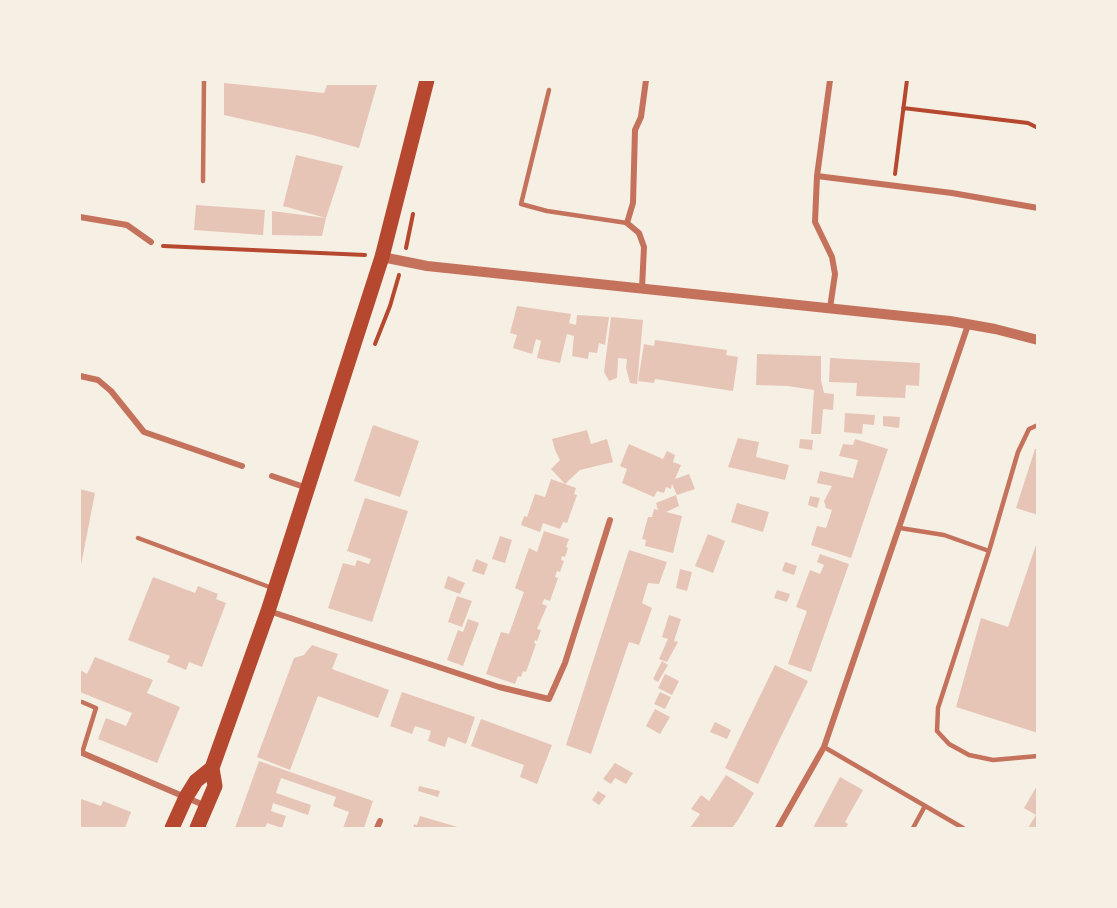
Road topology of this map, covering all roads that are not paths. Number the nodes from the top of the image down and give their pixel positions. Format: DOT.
graph roads {
  1 [pos="204,80"];
  2 [pos="427,80"];
  3 [pos="646,80"];
  4 [pos="830,80"];
  5 [pos="549,90"];
  6 [pos="817,176"];
  7 [pos="203,181"];
  8 [pos="1038,208"];
  9 [pos="80,217"];
  10 [pos="627,223"];
  11 [pos="151,242"];
  12 [pos="382,257"];
  13 [pos="642,288"];
  14 [pos="830,308"];
  15 [pos="968,325"];
  16 [pos="1038,340"];
  17 [pos="80,376"];
  18 [pos="1038,425"];
  19 [pos="242,466"];
  20 [pos="272,476"];
  21 [pos="307,488"];
  22 [pos="610,520"];
  23 [pos="900,528"];
  24 [pos="138,538"];
  25 [pos="989,550"];
  26 [pos="275,589"];
  27 [pos="268,611"];
  28 [pos="82,702"];
  29 [pos="824,747"];
  30 [pos="81,753"];
  31 [pos="1038,756"];
  32 [pos="212,768"];
  33 [pos="186,797"];
  34 [pos="207,806"];
  35 [pos="925,806"];
  36 [pos="380,821"];
  37 [pos="171,828"];
  38 [pos="197,828"];
  39 [pos="377,828"];
  40 [pos="778,828"];
  41 [pos="913,828"];
  42 [pos="963,828"];
  1 -- 7 [label="lane"];
  2 -- 12 [label="main road"];
  3 -- 10 [label="street"];
  4 -- 6 [label="street"];
  5 -- 10 [label="lane"];
  6 -- 8 [label="street"];
  6 -- 14 [label="street"];
  9 -- 11 [label="street"];
  10 -- 13 [label="street"];
  12 -- 13 [label="street"];
  12 -- 21 [label="main road"];
  13 -- 14 [label="street"];
  14 -- 15 [label="street"];
  15 -- 16 [label="street"];
  15 -- 23 [label="street"];
  17 -- 19 [label="street"];
  18 -- 25 [label="lane"];
  20 -- 21 [label="street"];
  21 -- 26 [label="main road"];
  22 -- 27 [label="street"];
  23 -- 25 [label="lane"];
  23 -- 29 [label="street"];
  24 -- 26 [label="lane"];
  25 -- 31 [label="lane"];
  26 -- 27 [label="main road"];
  27 -- 32 [label="main road"];
  28 -- 30 [label="lane"];
  29 -- 35 [label="lane"];
  29 -- 40 [label="street"];
  30 -- 33 [label="street"];
  32 -- 33 [label="main road"];
  32 -- 34 [label="main road"];
  33 -- 34 [label="street"];
  33 -- 37 [label="main road"];
  34 -- 38 [label="main road"];
  35 -- 41 [label="lane"];
  35 -- 42 [label="lane"];
  36 -- 39 [label="street"];
}
